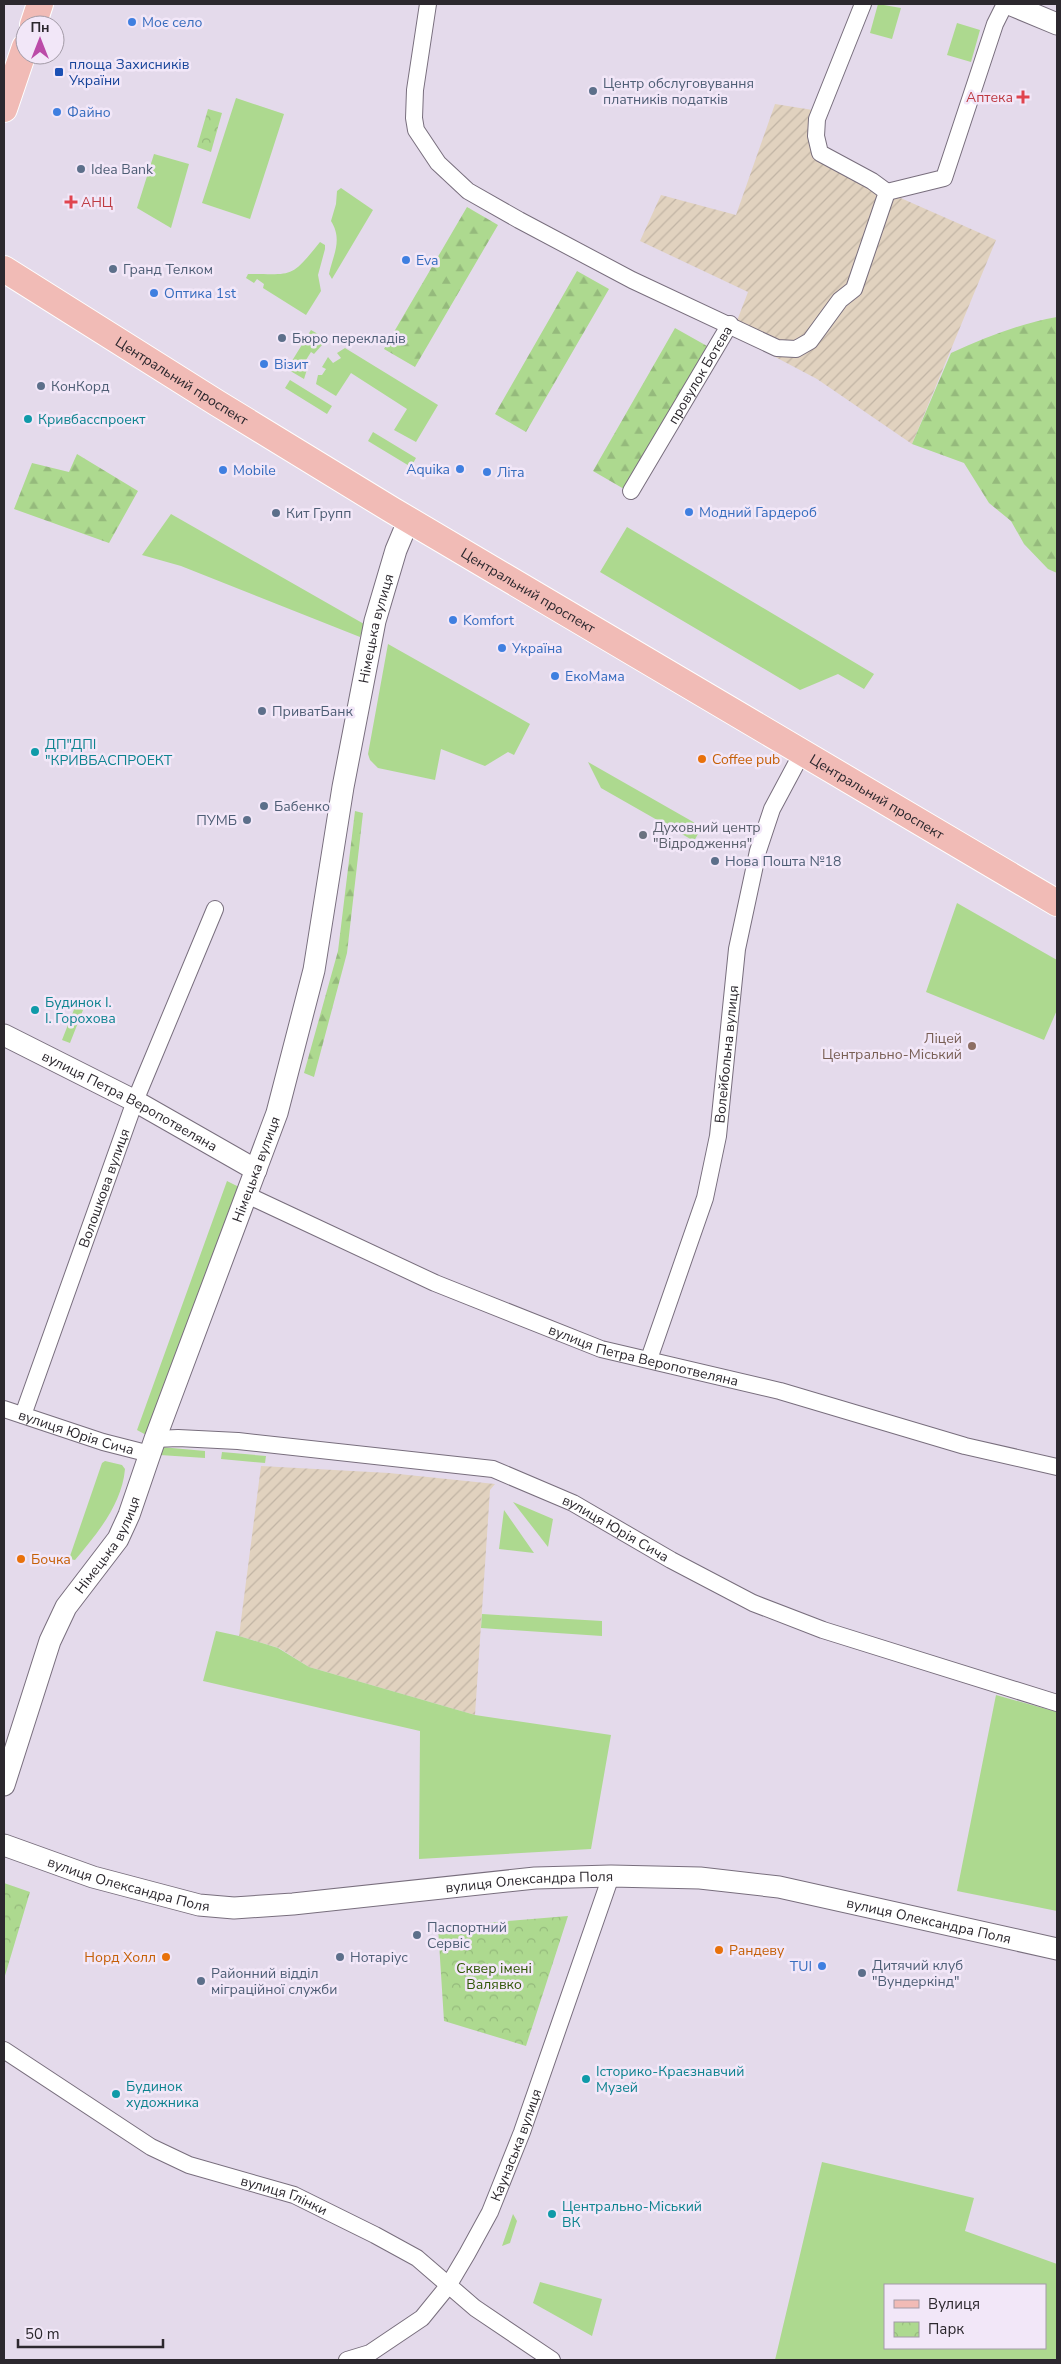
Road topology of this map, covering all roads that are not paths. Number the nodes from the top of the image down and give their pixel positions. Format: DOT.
graph roads {
  1 [pos="428,4"];
  2 [pos="863,4"];
  3 [pos="1005,4"];
  4 [pos="1009,4"];
  5 [pos="1057,24"];
  6 [pos="19,65"];
  7 [pos="4,109"];
  8 [pos="887,192"];
  9 [pos="4,269"];
  10 [pos="730,324"];
  11 [pos="631,491"];
  12 [pos="408,519"];
  13 [pos="803,751"];
  14 [pos="1057,903"];
  15 [pos="215,908"];
  16 [pos="4,1035"];
  17 [pos="135,1101"];
  18 [pos="256,1170"];
  19 [pos="247,1195"];
  20 [pos="649,1359"];
  21 [pos="4,1409"];
  22 [pos="23,1415"];
  23 [pos="152,1446"];
  24 [pos="1057,1467"];
  25 [pos="1057,1703"];
  26 [pos="4,1785"];
  27 [pos="4,1845"];
  28 [pos="611,1876"];
  29 [pos="1057,1949"];
  30 [pos="4,2050"];
  31 [pos="448,2286"];
  32 [pos="348,2360"];
  33 [pos="552,2360"];
  1 -- 10 [label="street"];
  2 -- 8 [label="street"];
  3 -- 8 [label="street"];
  4 -- 5 [label="street"];
  6 -- 7 [label="main road"];
  8 -- 10 [label="street, провулок Ботєва"];
  9 -- 12 [label="main road, Центральний проспект"];
  10 -- 11 [label="street, провулок Ботєва"];
  12 -- 13 [label="main road, Центральний проспект"];
  12 -- 18 [label="street, Німецька вулиця"];
  13 -- 14 [label="main road, Центральний проспект"];
  13 -- 20 [label="street, Волейбольна вулиця"];
  15 -- 17 [label="street, Волошкова вулиця"];
  16 -- 17 [label="street, вулиця Петра Веропотвеляна"];
  17 -- 18 [label="street, вулиця Петра Веропотвеляна"];
  17 -- 22 [label="street, Волошкова вулиця"];
  18 -- 19 [label="street, Німецька вулиця"];
  19 -- 20 [label="street, вулиця Петра Веропотвеляна"];
  19 -- 23 [label="street, Німецька вулиця"];
  20 -- 24 [label="street, вулиця Петра Веропотвеляна"];
  21 -- 22 [label="street, вулиця Юрія Сича"];
  22 -- 23 [label="street, вулиця Юрія Сича"];
  23 -- 25 [label="street, вулиця Юрія Сича"];
  23 -- 26 [label="street, Німецька вулиця"];
  27 -- 28 [label="street, вулиця Олександра Поля"];
  28 -- 29 [label="street, вулиця Олександра Поля"];
  28 -- 31 [label="street, Каунаська вулиця"];
  30 -- 31 [label="street, вулиця Глінки"];
  31 -- 32 [label="street, Каунаська вулиця"];
  31 -- 33 [label="street, вулиця Глінки"];
}
